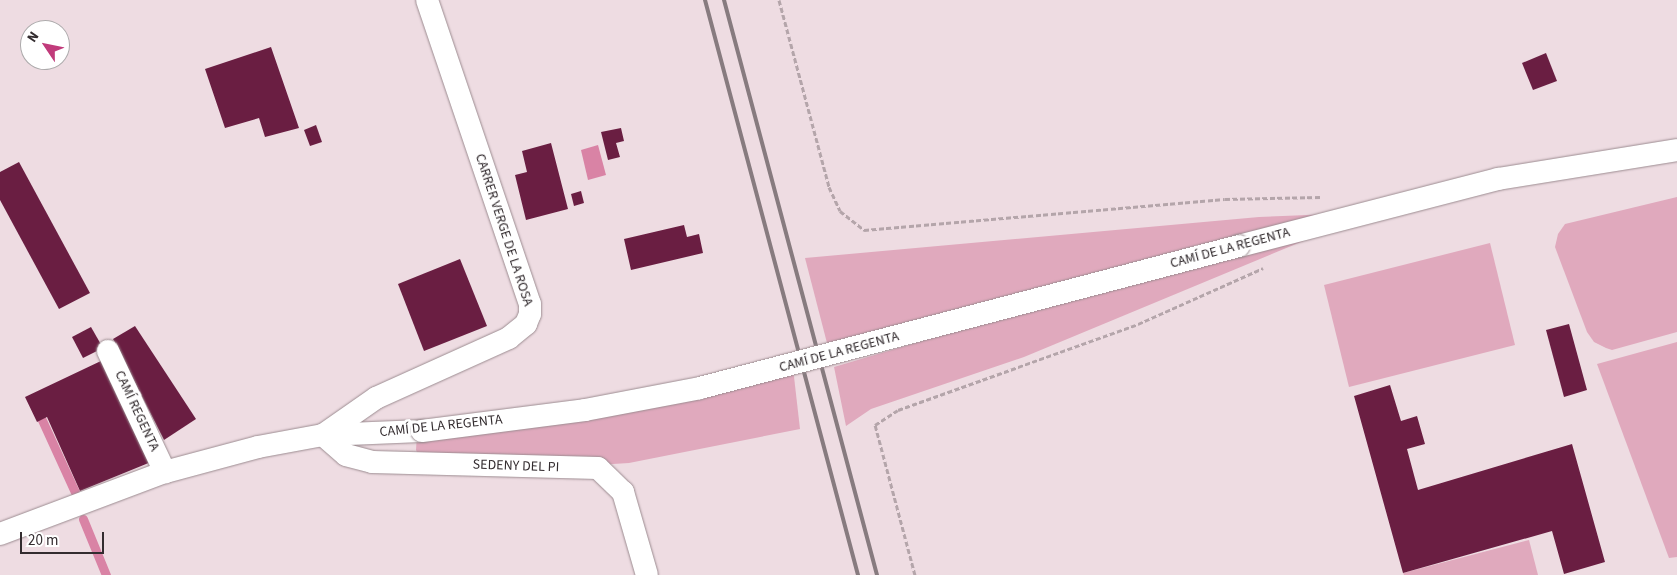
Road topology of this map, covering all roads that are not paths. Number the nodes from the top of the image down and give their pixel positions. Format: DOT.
graph roads {
  1 [pos="427,0"];
  2 [pos="1677,150"];
  3 [pos="108,351"];
  4 [pos="323,435"];
  5 [pos="165,472"];
  6 [pos="0,534"];
  7 [pos="646,575"];
  1 -- 4 [label="street, CARRER VERGE DE LA ROSA"];
  2 -- 4 [label="street, CAMÍ DE LA REGENTA, bridge"];
  3 -- 5 [label="street, CAMÍ REGENTA"];
  4 -- 5 [label="street, CAMÍ DE LA REGENTA"];
  4 -- 7 [label="street, SEDENY DEL PI"];
  5 -- 6 [label="street, CAMÍ DE LA REGENTA"];
}
